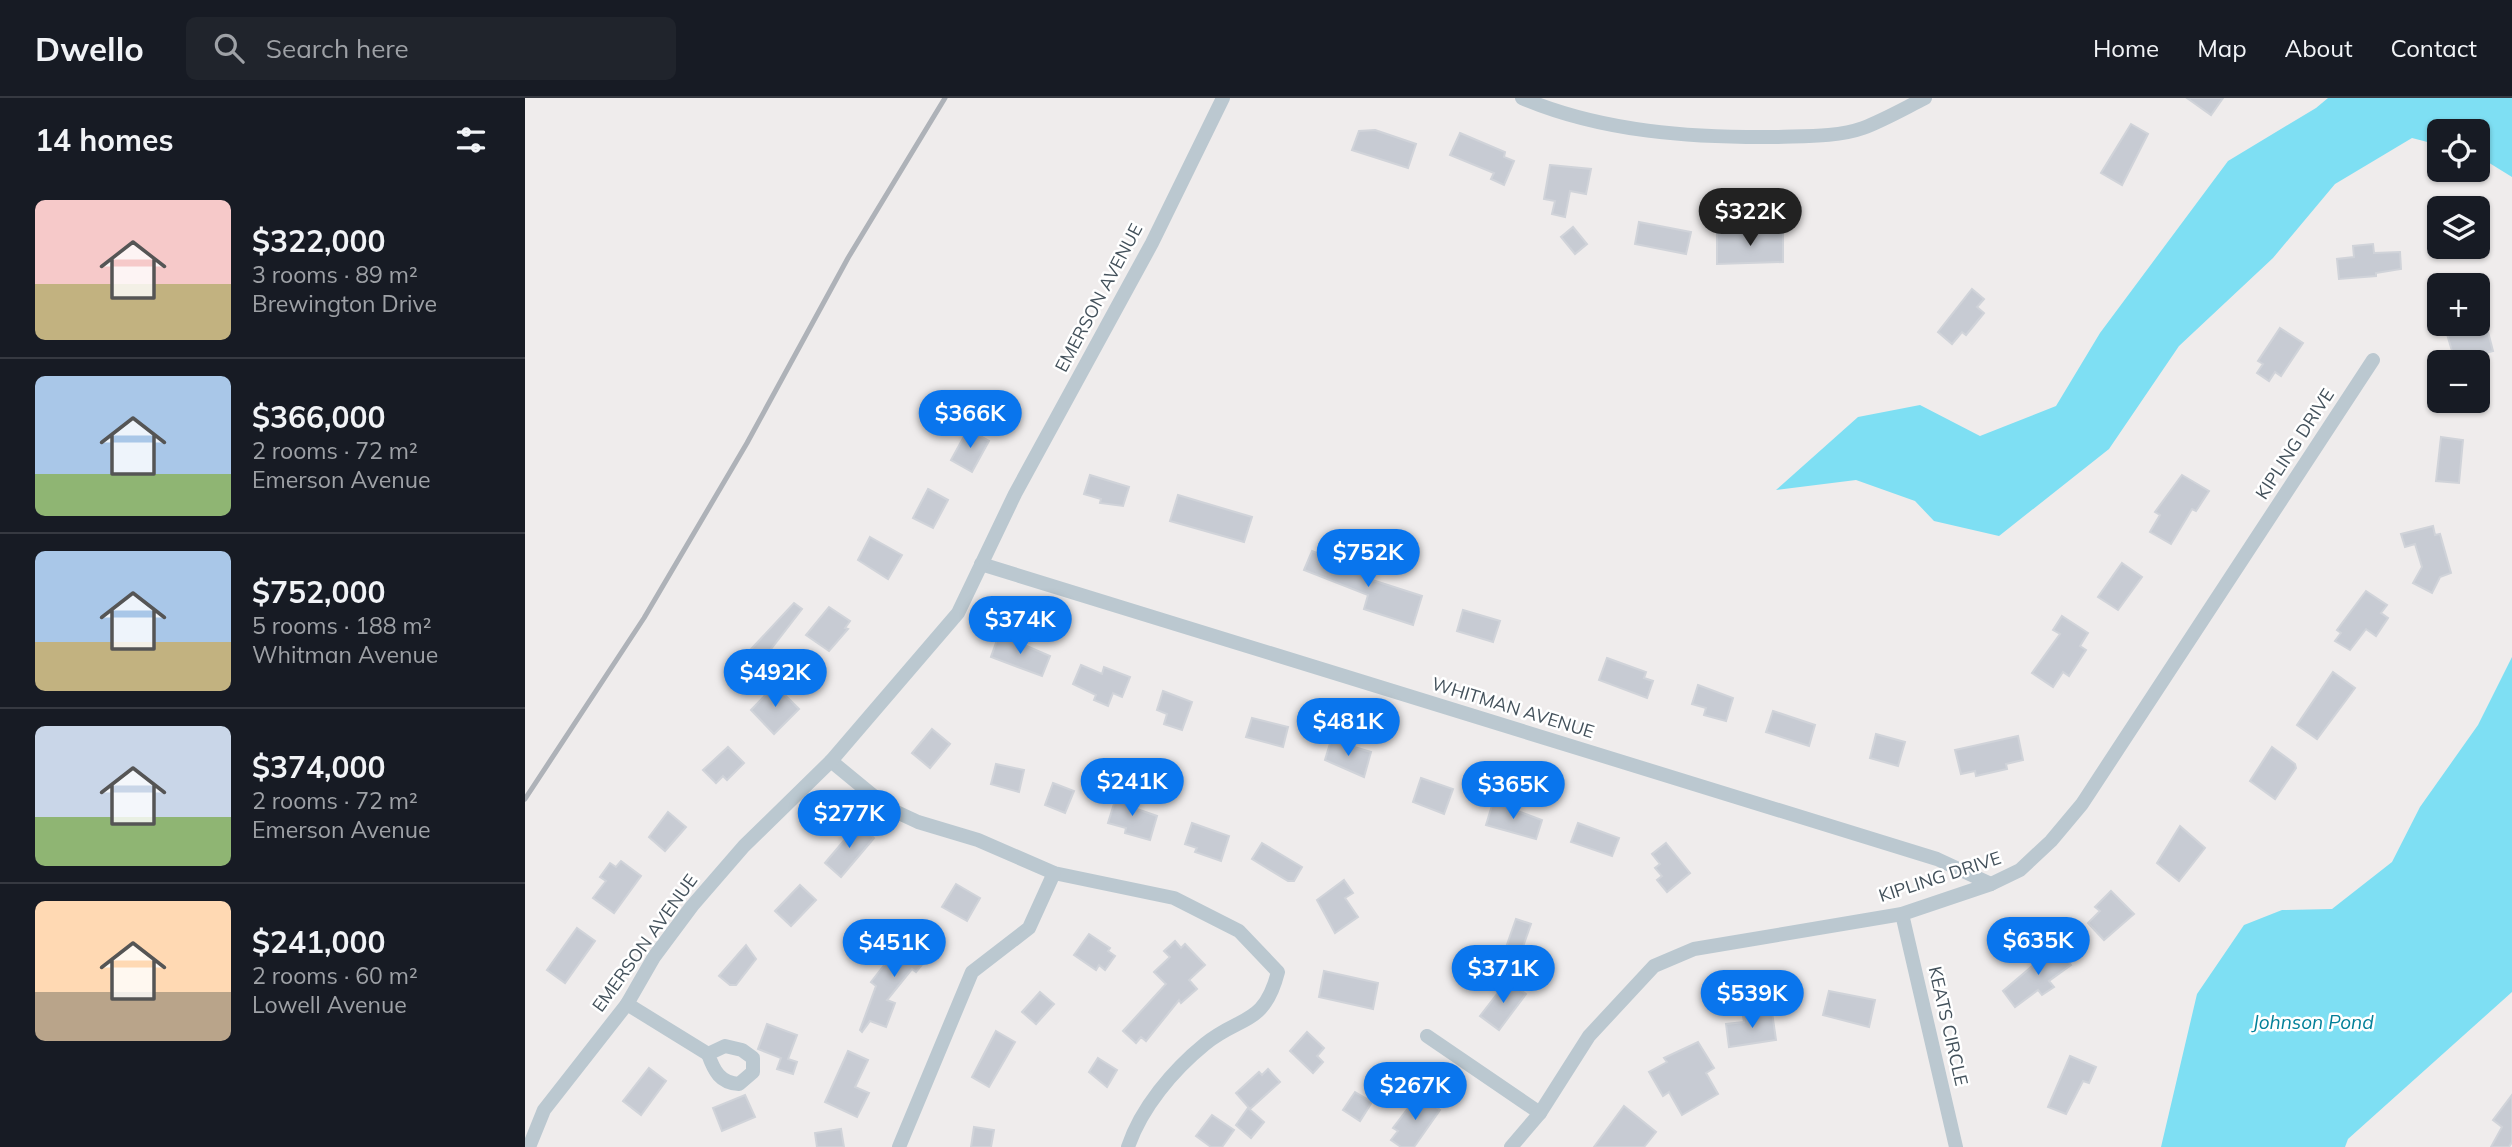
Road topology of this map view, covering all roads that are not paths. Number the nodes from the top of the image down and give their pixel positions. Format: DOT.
graph roads {
  1 [pos="1223,98"];
  2 [pos="1522,98"];
  3 [pos="1925,98"];
  4 [pos="2373,360"];
  5 [pos="981,564"];
  6 [pos="831,761"];
  7 [pos="1054,873"];
  8 [pos="1991,884"];
  9 [pos="1902,914"];
  10 [pos="627,1004"];
  11 [pos="1427,1036"];
  12 [pos="708,1055"];
  13 [pos="1540,1113"];
  14 [pos="529,1147"];
  15 [pos="899,1147"];
  16 [pos="1128,1147"];
  17 [pos="1511,1147"];
  18 [pos="1956,1147"];
  1 -- 5 [label="street, EMERSON AVENUE"];
  2 -- 3 [label="street"];
  4 -- 8 [label="street, KIPLING DRIVE"];
  5 -- 6 [label="street, EMERSON AVENUE"];
  5 -- 8 [label="street, WHITMAN AVENUE"];
  6 -- 7 [label="street"];
  6 -- 10 [label="street, EMERSON AVENUE"];
  7 -- 15 [label="street"];
  7 -- 16 [label="street"];
  8 -- 9 [label="street, KIPLING DRIVE"];
  9 -- 13 [label="street, KIPLING DRIVE"];
  9 -- 18 [label="street, KEATS CIRCLE"];
  10 -- 12 [label="street"];
  10 -- 14 [label="street, EMERSON AVENUE"];
  11 -- 13 [label="street"];
  13 -- 17 [label="street, KIPLING DRIVE"];
}
